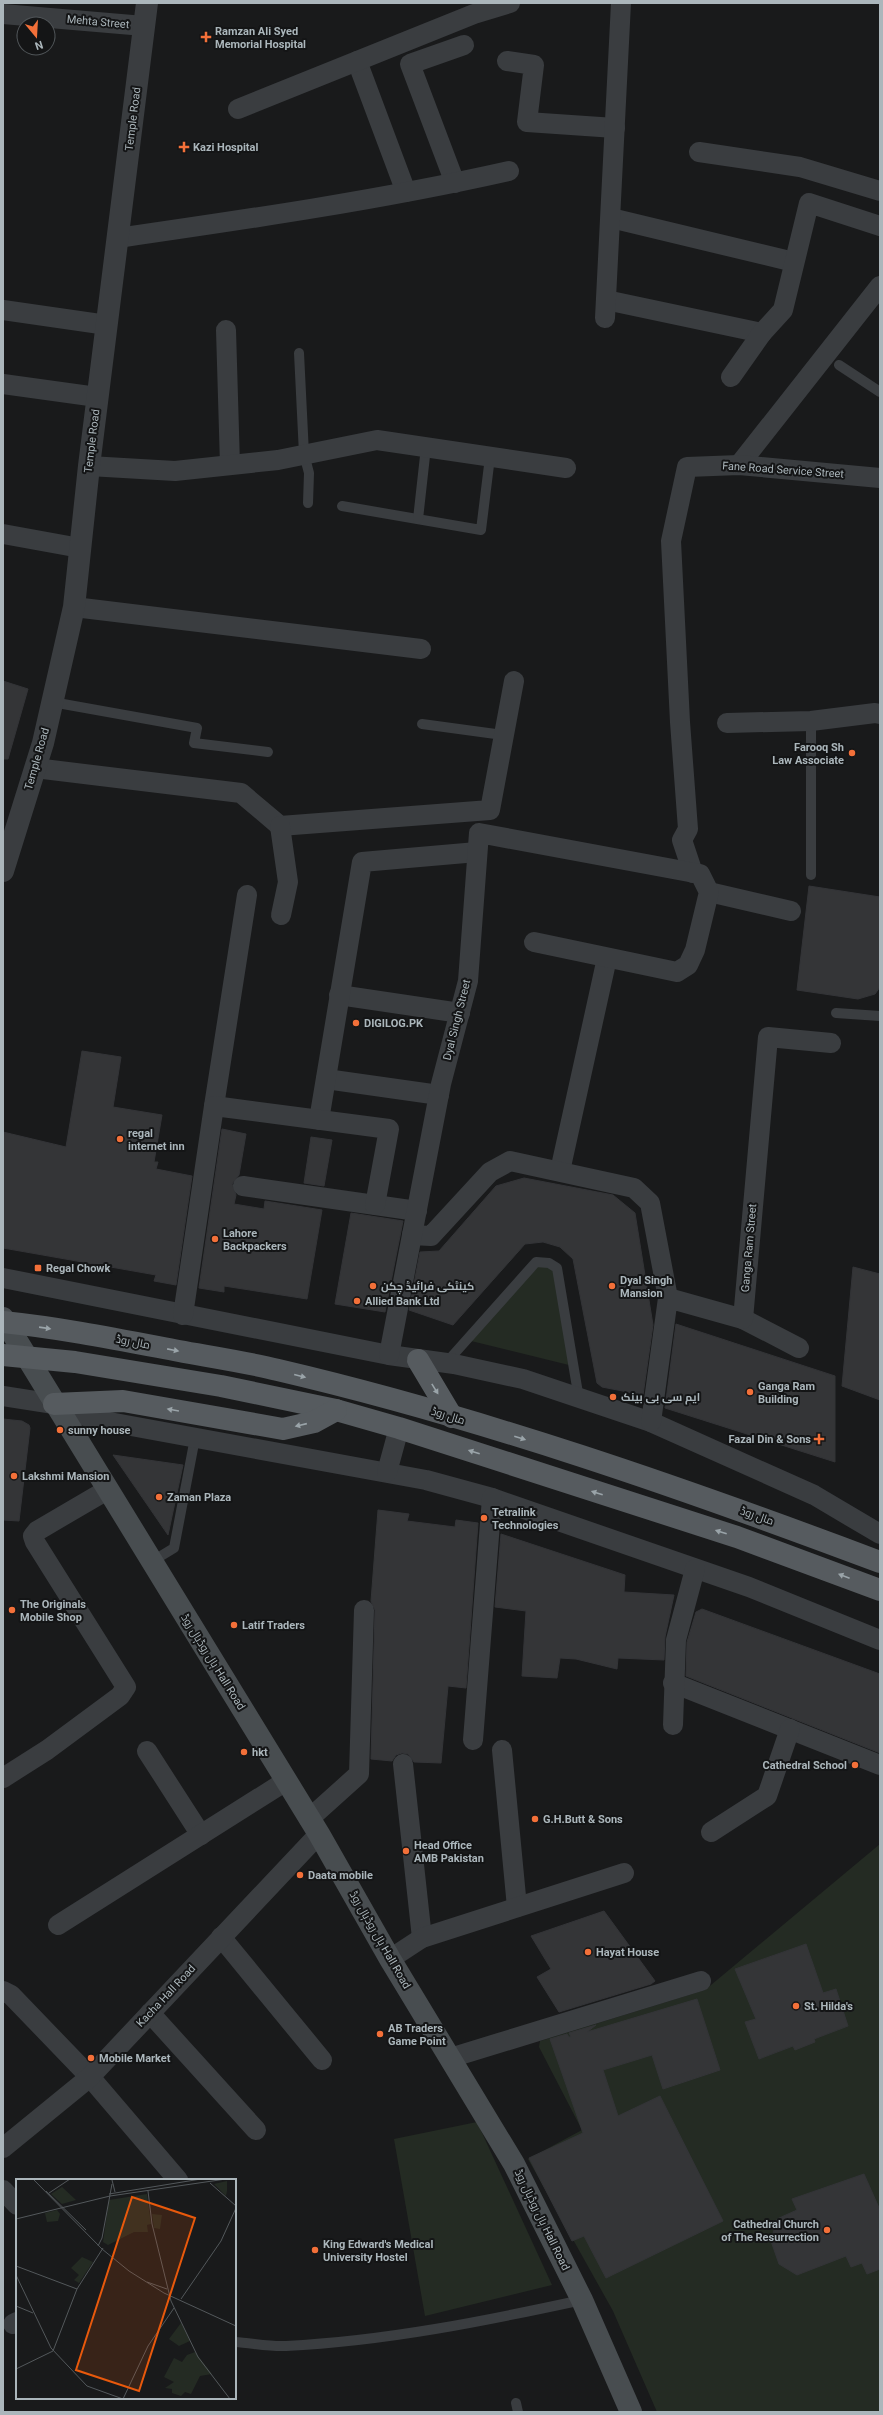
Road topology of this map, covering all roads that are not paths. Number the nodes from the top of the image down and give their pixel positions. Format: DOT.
graph roads {
  1 [pos="147,3"];
  2 [pos="510,3"];
  3 [pos="621,3"];
  4 [pos="7,10"];
  5 [pos="144,26"];
  6 [pos="464,45"];
  7 [pos="357,61"];
  8 [pos="508,61"];
  9 [pos="238,109"];
  10 [pos="615,128"];
  11 [pos="699,152"];
  12 [pos="509,171"];
  13 [pos="455,183"];
  14 [pos="880,191"];
  15 [pos="406,192"];
  16 [pos="611,218"];
  17 [pos="880,226"];
  18 [pos="118,238"];
  19 [pos="794,262"];
  20 [pos="880,286"];
  21 [pos="3,310"];
  22 [pos="107,325"];
  23 [pos="226,330"];
  24 [pos="762,332"];
  25 [pos="299,353"];
  26 [pos="839,365"];
  27 [pos="731,377"];
  28 [pos="3,384"];
  29 [pos="880,392"];
  30 [pos="97,397"];
  31 [pos="426,447"];
  32 [pos="304,454"];
  33 [pos="490,457"];
  34 [pos="230,465"];
  35 [pos="739,465"];
  36 [pos="88,466"];
  37 [pos="566,468"];
  38 [pos="880,478"];
  39 [pos="308,503"];
  40 [pos="342,506"];
  41 [pos="418,519"];
  42 [pos="3,534"];
  43 [pos="80,548"];
  44 [pos="74,607"];
  45 [pos="421,649"];
  46 [pos="514,681"];
  47 [pos="52,702"];
  48 [pos="880,714"];
  49 [pos="811,721"];
  50 [pos="727,723"];
  51 [pos="422,724"];
  52 [pos="503,735"];
  53 [pos="268,752"];
  54 [pos="35,768"];
  55 [pos="280,826"];
  56 [pos="476,852"];
  57 [pos="3,871"];
  58 [pos="696,874"];
  59 [pos="811,875"];
  60 [pos="709,892"];
  61 [pos="247,895"];
  62 [pos="791,911"];
  63 [pos="281,915"];
  64 [pos="534,942"];
  65 [pos="607,958"];
  66 [pos="339,995"];
  67 [pos="836,1013"];
  68 [pos="460,1014"];
  69 [pos="880,1016"];
  70 [pos="830,1043"];
  71 [pos="326,1078"];
  72 [pos="439,1095"];
  73 [pos="214,1106"];
  74 [pos="318,1120"];
  75 [pos="560,1171"];
  76 [pos="243,1186"];
  77 [pos="375,1205"];
  78 [pos="417,1211"];
  79 [pos="412,1235"];
  80 [pos="3,1278"];
  81 [pos="668,1298"];
  82 [pos="184,1315"];
  83 [pos="743,1319"];
  84 [pos="4,1321"];
  85 [pos="799,1348"];
  86 [pos="3,1355"];
  87 [pos="389,1355"];
  88 [pos="28,1358"];
  89 [pos="418,1360"];
  90 [pos="446,1363"];
  91 [pos="3,1396"];
  92 [pos="578,1399"];
  93 [pos="54,1404"];
  94 [pos="336,1410"];
  95 [pos="452,1417"];
  96 [pos="652,1422"];
  97 [pos="399,1428"];
  98 [pos="195,1438"];
  99 [pos="387,1472"];
  100 [pos="107,1490"];
  101 [pos="492,1498"];
  102 [pos="880,1534"];
  103 [pos="151,1562"];
  104 [pos="880,1562"];
  105 [pos="695,1569"];
  106 [pos="880,1590"];
  107 [pos="364,1610"];
  108 [pos="880,1640"];
  109 [pos="673,1683"];
  110 [pos="673,1725"];
  111 [pos="790,1729"];
  112 [pos="473,1740"];
  113 [pos="502,1750"];
  114 [pos="147,1751"];
  115 [pos="403,1764"];
  116 [pos="880,1765"];
  117 [pos="3,1778"];
  118 [pos="286,1781"];
  119 [pos="314,1827"];
  120 [pos="711,1832"];
  121 [pos="200,1835"];
  122 [pos="624,1873"];
  123 [pos="517,1907"];
  124 [pos="58,1925"];
  125 [pos="221,1937"];
  126 [pos="422,1938"];
  127 [pos="390,1959"];
  128 [pos="701,1981"];
  129 [pos="3,1991"];
  130 [pos="150,2012"];
  131 [pos="450,2058"];
  132 [pos="322,2060"];
  133 [pos="90,2076"];
  134 [pos="256,2130"];
  135 [pos="3,2148"];
  136 [pos="177,2179"];
  137 [pos="3,2190"];
  138 [pos="16,2204"];
  139 [pos="582,2300"];
  140 [pos="236,2342"];
  141 [pos="631,2412"];
  1 -- 5 [label="street, Temple Road"];
  2 -- 7 [label="street"];
  3 -- 10 [label="street"];
  4 -- 5 [label="street, Mehta Street"];
  5 -- 18 [label="street, Temple Road"];
  6 -- 13 [label="street"];
  7 -- 9 [label="street"];
  7 -- 15 [label="street"];
  8 -- 10 [label="street"];
  10 -- 16 [label="street"];
  11 -- 14 [label="street"];
  12 -- 13 [label="street"];
  13 -- 15 [label="street"];
  15 -- 18 [label="street"];
  16 -- 19 [label="street"];
  16 -- 24 [label="street"];
  17 -- 19 [label="street"];
  18 -- 22 [label="street, Temple Road"];
  19 -- 24 [label="street"];
  20 -- 35 [label="street"];
  21 -- 22 [label="street"];
  22 -- 30 [label="street, Temple Road"];
  23 -- 34 [label="street"];
  24 -- 27 [label="street"];
  25 -- 32 [label="lane"];
  26 -- 29 [label="lane"];
  28 -- 30 [label="street"];
  30 -- 36 [label="street, Temple Road"];
  31 -- 32 [label="street"];
  31 -- 33 [label="street"];
  31 -- 41 [label="lane"];
  32 -- 34 [label="street"];
  32 -- 39 [label="lane"];
  33 -- 37 [label="street"];
  33 -- 41 [label="lane"];
  34 -- 36 [label="street"];
  35 -- 38 [label="street, Fane Road Service Street"];
  35 -- 58 [label="street, Fane Road Service Street"];
  36 -- 43 [label="street, Temple Road"];
  40 -- 41 [label="lane"];
  42 -- 43 [label="street"];
  43 -- 44 [label="street, Temple Road"];
  44 -- 45 [label="street"];
  44 -- 47 [label="street, Temple Road"];
  46 -- 52 [label="street"];
  47 -- 53 [label="lane"];
  47 -- 54 [label="street, Temple Road"];
  48 -- 49 [label="street"];
  49 -- 50 [label="street"];
  49 -- 59 [label="lane"];
  51 -- 52 [label="lane"];
  52 -- 55 [label="street"];
  54 -- 55 [label="street"];
  54 -- 57 [label="street, Temple Road"];
  55 -- 63 [label="street"];
  56 -- 58 [label="street, Dyal Singh Street"];
  56 -- 66 [label="street"];
  56 -- 68 [label="street, Dyal Singh Street"];
  58 -- 60 [label="street"];
  60 -- 62 [label="street"];
  60 -- 65 [label="street"];
  61 -- 73 [label="street"];
  64 -- 65 [label="street"];
  65 -- 75 [label="street"];
  66 -- 68 [label="street"];
  66 -- 71 [label="street"];
  67 -- 69 [label="lane"];
  68 -- 72 [label="street, Dyal Singh Street"];
  70 -- 83 [label="street, Ganga Ram Street"];
  71 -- 72 [label="street"];
  71 -- 74 [label="street"];
  72 -- 78 [label="street, Dyal Singh Street"];
  73 -- 74 [label="street"];
  73 -- 82 [label="street"];
  74 -- 77 [label="street"];
  75 -- 79 [label="street"];
  75 -- 81 [label="street"];
  76 -- 77 [label="street"];
  77 -- 78 [label="street"];
  78 -- 79 [label="street, Dyal Singh Street"];
  79 -- 87 [label="street, Dyal Singh Street"];
  80 -- 82 [label="street"];
  81 -- 83 [label="street"];
  81 -- 96 [label="street"];
  82 -- 87 [label="street"];
  83 -- 85 [label="street"];
  84 -- 88 [label="main road, ہال روڈہال روڈ Hall Road"];
  84 -- 95 [label="main road, مال روڈ, one-way"];
  86 -- 88 [label="main road"];
  87 -- 89 [label="street"];
  88 -- 93 [label="main road, ہال روڈہال روڈ Hall Road"];
  88 -- 94 [label="main road"];
  89 -- 90 [label="street"];
  89 -- 95 [label="main road, one-way"];
  90 -- 92 [label="street"];
  90 -- 92 [label="lane"];
  91 -- 93 [label="street"];
  92 -- 96 [label="street"];
  94 -- 93 [label="main road, one-way"];
  93 -- 98 [label="street"];
  93 -- 100 [label="main road, ہال روڈہال روڈ Hall Road"];
  94 -- 97 [label="main road"];
  95 -- 104 [label="main road, مال روڈ, one-way"];
  96 -- 102 [label="street"];
  97 -- 99 [label="street"];
  106 -- 97 [label="main road, one-way"];
  98 -- 99 [label="street"];
  98 -- 103 [label="lane"];
  99 -- 101 [label="street"];
  100 -- 103 [label="main road, ہال روڈہال روڈ Hall Road"];
  100 -- 117 [label="street"];
  101 -- 105 [label="street"];
  101 -- 112 [label="street"];
  103 -- 118 [label="main road, ہال روڈہال روڈ Hall Road"];
  105 -- 108 [label="street"];
  105 -- 109 [label="street"];
  107 -- 119 [label="street, Kacha Hall Road"];
  109 -- 110 [label="street"];
  109 -- 111 [label="street"];
  111 -- 116 [label="street"];
  111 -- 120 [label="street"];
  113 -- 123 [label="street"];
  114 -- 121 [label="street"];
  115 -- 126 [label="street"];
  118 -- 119 [label="main road, ہال روڈہال روڈ Hall Road"];
  118 -- 121 [label="street"];
  119 -- 125 [label="street, Kacha Hall Road"];
  119 -- 127 [label="main road, ہال روڈہال روڈ Hall Road"];
  121 -- 124 [label="street"];
  122 -- 123 [label="street"];
  123 -- 126 [label="street"];
  125 -- 130 [label="street, Kacha Hall Road"];
  125 -- 132 [label="street"];
  126 -- 127 [label="street"];
  127 -- 131 [label="main road, ہال روڈہال روڈ Hall Road"];
  128 -- 131 [label="street"];
  129 -- 133 [label="street"];
  130 -- 133 [label="street, Kacha Hall Road"];
  130 -- 134 [label="street"];
  131 -- 139 [label="main road, ہال روڈہال روڈ Hall Road"];
  133 -- 135 [label="street, Kacha Hall Road"];
  133 -- 136 [label="street"];
  137 -- 138 [label="street"];
  139 -- 140 [label="lane"];
  139 -- 141 [label="main road, ہال روڈہال روڈ Hall Road"];
}
